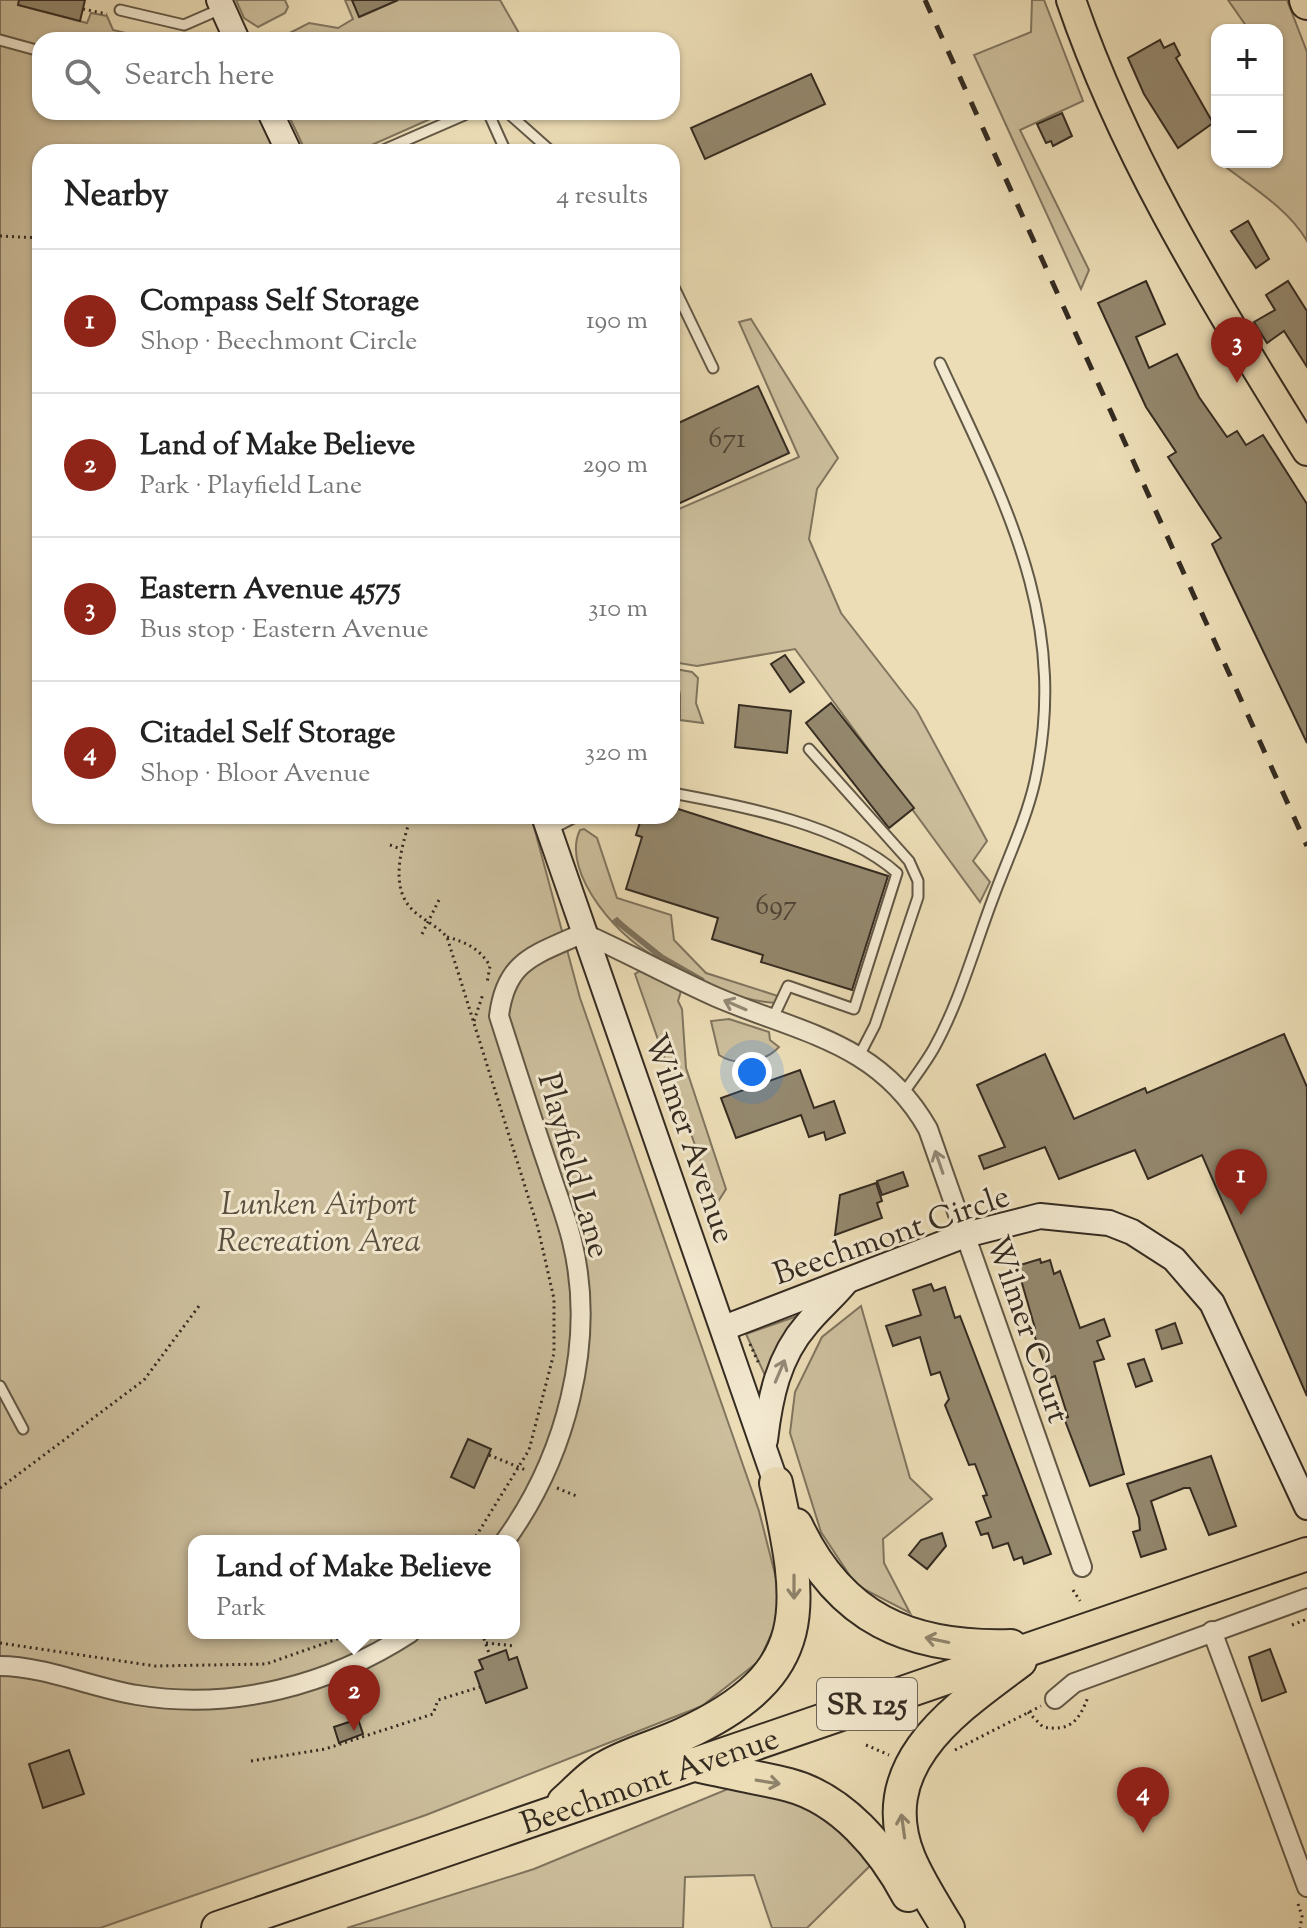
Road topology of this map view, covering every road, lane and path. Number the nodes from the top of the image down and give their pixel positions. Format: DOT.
graph roads {
  1 [pos="1071,0"];
  2 [pos="221,4"];
  3 [pos="83,9"];
  4 [pos="115,13"];
  5 [pos="233,32"];
  6 [pos="0,40"];
  7 [pos="32,49"];
  8 [pos="274,120"];
  9 [pos="453,120"];
  10 [pos="492,120"];
  11 [pos="516,120"];
  12 [pos="285,144"];
  13 [pos="397,144"];
  14 [pos="502,144"];
  15 [pos="543,144"];
  16 [pos="0,236"];
  17 [pos="32,238"];
  18 [pos="680,300"];
  19 [pos="940,363"];
  20 [pos="713,368"];
  21 [pos="1307,451"];
  22 [pos="809,749"];
  23 [pos="680,794"];
  24 [pos="409,824"];
  25 [pos="546,824"];
  26 [pos="390,845"];
  27 [pos="401,849"];
  28 [pos="439,900"];
  29 [pos="428,921"];
  30 [pos="583,933"];
  31 [pos="422,934"];
  32 [pos="447,937"];
  33 [pos="772,1020"];
  34 [pos="473,1024"];
  35 [pos="860,1054"];
  36 [pos="903,1094"];
  37 [pos="965,1235"];
  38 [pos="847,1281"];
  39 [pos="199,1306"];
  40 [pos="724,1328"];
  41 [pos="746,1345"];
  42 [pos="762,1371"];
  43 [pos="0,1386"];
  44 [pos="23,1429"];
  45 [pos="764,1447"];
  46 [pos="776,1483"];
  47 [pos="0,1488"];
  48 [pos="1307,1507"];
  49 [pos="477,1535"];
  50 [pos="509,1535"];
  51 [pos="1303,1556"];
  52 [pos="1082,1567"];
  53 [pos="1073,1590"];
  54 [pos="1307,1598"];
  55 [pos="1080,1601"];
  56 [pos="1212,1631"];
  57 [pos="337,1639"];
  58 [pos="401,1639"];
  59 [pos="484,1639"];
  60 [pos="0,1643"];
  61 [pos="486,1643"];
  62 [pos="1042,1644"];
  63 [pos="515,1646"];
  64 [pos="490,1656"];
  65 [pos="0,1666"];
  66 [pos="480,1687"];
  67 [pos="1088,1695"];
  68 [pos="1055,1699"];
  69 [pos="1028,1712"];
  70 [pos="866,1745"];
  71 [pos="949,1753"];
  72 [pos="891,1756"];
  73 [pos="251,1761"];
  74 [pos="692,1764"];
  75 [pos="549,1815"];
  76 [pos="1307,1887"];
  77 [pos="218,1928"];
  78 [pos="926,1928"];
  79 [pos="948,1928"];
  1 -- 21 [label="main road"];
  2 -- 4 [label="lane"];
  2 -- 5 [label="street"];
  3 -- 4 [label="path"];
  6 -- 7 [label="lane"];
  8 -- 12 [label="street"];
  9 -- 13 [label="lane"];
  10 -- 14 [label="lane"];
  11 -- 15 [label="lane"];
  16 -- 17 [label="path"];
  18 -- 20 [label="lane"];
  19 -- 36 [label="lane"];
  22 -- 35 [label="lane"];
  23 -- 33 [label="lane"];
  24 -- 27 [label="path"];
  25 -- 30 [label="street, Wilmer Avenue"];
  26 -- 27 [label="path"];
  27 -- 29 [label="path"];
  28 -- 29 [label="path"];
  29 -- 31 [label="path"];
  29 -- 32 [label="path"];
  33 -- 30 [label="street, Wilmer Court, one-way"];
  30 -- 40 [label="street, Wilmer Avenue"];
  30 -- 50 [label="street, Playfield Lane"];
  32 -- 34 [label="path"];
  32 -- 34 [label="path"];
  33 -- 35 [label="street, Wilmer Court"];
  34 -- 49 [label="path"];
  35 -- 36 [label="street, Wilmer Court"];
  37 -- 36 [label="street, Wilmer Court, one-way"];
  37 -- 38 [label="street, Beechmont Circle"];
  37 -- 48 [label="street, Beechmont Circle"];
  37 -- 52 [label="street, Wilmer Court"];
  38 -- 40 [label="street, Beechmont Circle"];
  45 -- 38 [label="street, one-way"];
  39 -- 47 [label="path"];
  40 -- 45 [label="street, Wilmer Avenue"];
  41 -- 42 [label="path"];
  43 -- 44 [label="lane"];
  45 -- 46 [label="street, Wilmer Avenue"];
  62 -- 46 [label="highway, one-way"];
  46 -- 75 [label="highway, one-way"];
  51 -- 62 [label="highway, Beechmont Avenue / SR 125"];
  53 -- 55 [label="path"];
  54 -- 56 [label="street"];
  56 -- 68 [label="street"];
  56 -- 76 [label="street"];
  57 -- 60 [label="path"];
  58 -- 65 [label="street"];
  59 -- 61 [label="path"];
  61 -- 63 [label="path"];
  61 -- 64 [label="path"];
  62 -- 74 [label="highway, Beechmont Avenue / SR 125"];
  79 -- 62 [label="highway, one-way"];
  66 -- 73 [label="path"];
  67 -- 69 [label="path"];
  68 -- 69 [label="path"];
  69 -- 71 [label="path"];
  70 -- 72 [label="path"];
  74 -- 75 [label="highway, Beechmont Avenue / SR 125"];
  74 -- 78 [label="highway, one-way"];
  75 -- 77 [label="highway, Beechmont Avenue / SR 125"];
}
